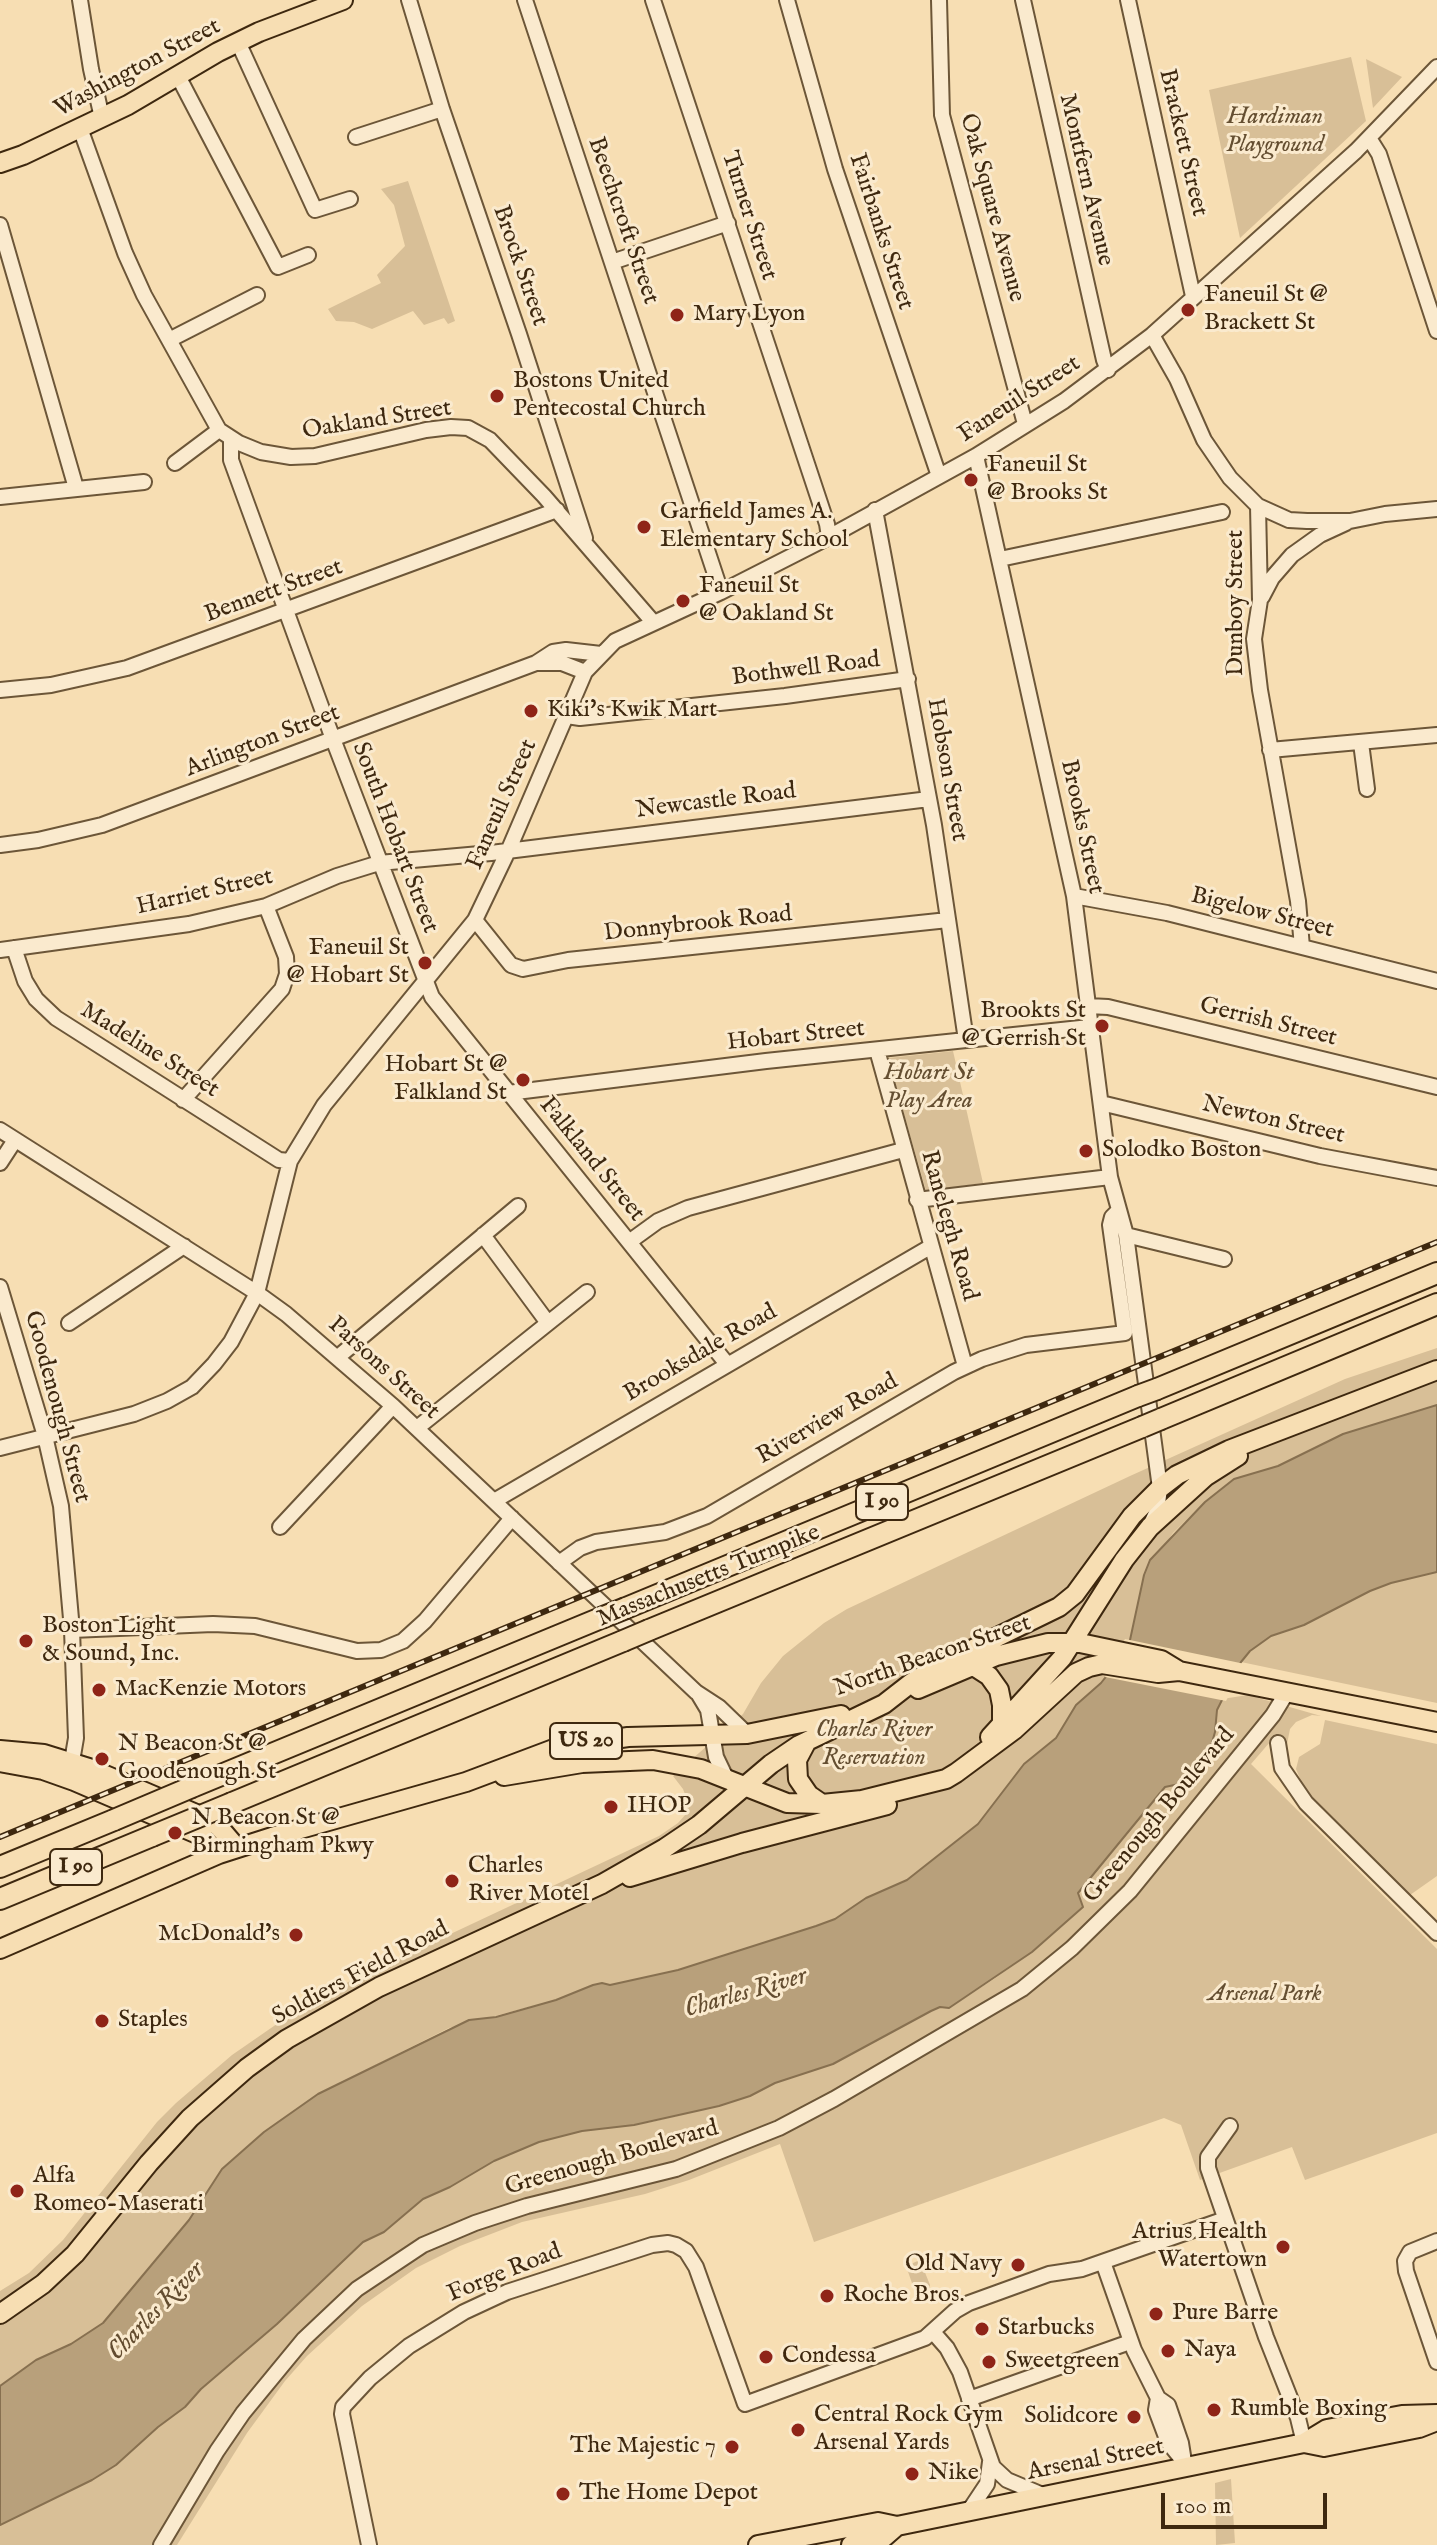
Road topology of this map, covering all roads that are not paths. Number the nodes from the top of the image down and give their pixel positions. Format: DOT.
graph roads {
  1 [pos="80,0"];
  2 [pos="343,0"];
  3 [pos="409,0"];
  4 [pos="525,0"];
  5 [pos="653,0"];
  6 [pos="787,0"];
  7 [pos="939,0"];
  8 [pos="1023,0"];
  9 [pos="1128,0"];
  10 [pos="238,42"];
  11 [pos="1437,67"];
  12 [pos="178,76"];
  13 [pos="442,109"];
  14 [pos="102,118"];
  15 [pos="80,128"];
  16 [pos="356,137"];
  17 [pos="1369,138"];
  18 [pos="0,163"];
  19 [pos="350,199"];
  20 [pos="728,223"];
  21 [pos="0,225"];
  22 [pos="308,255"];
  23 [pos="612,262"];
  24 [pos="257,295"];
  25 [pos="1193,296"];
  26 [pos="1437,331"];
  27 [pos="1152,335"];
  28 [pos="169,340"];
  29 [pos="1108,370"];
  30 [pos="1025,424"];
  31 [pos="225,434"];
  32 [pos="976,456"];
  33 [pos="175,463"];
  34 [pos="939,476"];
  35 [pos="144,482"];
  36 [pos="76,488"];
  37 [pos="0,497"];
  38 [pos="1258,506"];
  39 [pos="1437,509"];
  40 [pos="557,510"];
  41 [pos="875,510"];
  42 [pos="1222,512"];
  43 [pos="1350,521"];
  44 [pos="829,537"];
  45 [pos="588,546"];
  46 [pos="1000,559"];
  47 [pos="721,592"];
  48 [pos="1260,600"];
  49 [pos="288,611"];
  50 [pos="653,622"];
  51 [pos="601,654"];
  52 [pos="536,663"];
  53 [pos="585,672"];
  54 [pos="908,679"];
  55 [pos="0,690"];
  56 [pos="567,716"];
  57 [pos="1437,735"];
  58 [pos="333,739"];
  59 [pos="1361,743"];
  60 [pos="1270,750"];
  61 [pos="1367,789"];
  62 [pos="929,799"];
  63 [pos="0,845"];
  64 [pos="509,849"];
  65 [pos="379,863"];
  66 [pos="1074,896"];
  67 [pos="266,906"];
  68 [pos="475,920"];
  69 [pos="948,920"];
  70 [pos="1302,947"];
  71 [pos="7,949"];
  72 [pos="425,981"];
  73 [pos="1437,981"];
  74 [pos="1088,1006"];
  75 [pos="1090,1027"];
  76 [pos="966,1040"];
  77 [pos="877,1050"];
  78 [pos="1437,1087"];
  79 [pos="508,1093"];
  80 [pos="183,1100"];
  81 [pos="1101,1103"];
  82 [pos="0,1130"];
  83 [pos="15,1140"];
  84 [pos="903,1150"];
  85 [pos="290,1161"];
  86 [pos="0,1163"];
  87 [pos="1110,1177"];
  88 [pos="1437,1178"];
  89 [pos="917,1200"];
  90 [pos="518,1206"];
  91 [pos="1119,1210"];
  92 [pos="483,1235"];
  93 [pos="1126,1235"];
  94 [pos="629,1242"];
  95 [pos="184,1246"];
  96 [pos="930,1247"];
  97 [pos="1224,1259"];
  98 [pos="1437,1273"];
  99 [pos="0,1287"];
  100 [pos="587,1292"];
  101 [pos="257,1293"];
  102 [pos="1437,1304"];
  103 [pos="69,1323"];
  104 [pos="548,1323"];
  105 [pos="1125,1333"];
  106 [pos="338,1357"];
  107 [pos="727,1364"];
  108 [pos="965,1366"];
  109 [pos="1437,1370"];
  110 [pos="393,1406"];
  111 [pos="1293,1426"];
  112 [pos="417,1428"];
  113 [pos="45,1436"];
  114 [pos="0,1448"];
  115 [pos="1160,1488"];
  116 [pos="494,1501"];
  117 [pos="512,1518"];
  118 [pos="280,1527"];
  119 [pos="1150,1527"];
  120 [pos="559,1563"];
  121 [pos="72,1630"];
  122 [pos="1072,1642"];
  123 [pos="1110,1657"];
  124 [pos="972,1665"];
  125 [pos="696,1692"];
  126 [pos="1287,1692"];
  127 [pos="884,1704"];
  128 [pos="1437,1722"];
  129 [pos="1002,1725"];
  130 [pos="747,1734"];
  131 [pos="712,1735"];
  132 [pos="807,1741"];
  133 [pos="1278,1743"];
  134 [pos="0,1750"];
  135 [pos="0,1762"];
  136 [pos="71,1770"];
  137 [pos="946,1779"];
  138 [pos="466,1782"];
  139 [pos="736,1784"];
  140 [pos="822,1804"];
  141 [pos="228,1851"];
  142 [pos="0,1867"];
  143 [pos="602,1884"];
  144 [pos="0,1899"];
  145 [pos="1437,1933"];
  146 [pos="0,1949"];
  147 [pos="1230,2126"];
  148 [pos="1225,2219"];
  149 [pos="1437,2241"];
  150 [pos="1103,2262"];
  151 [pos="0,2314"];
  152 [pos="933,2332"];
  153 [pos="1130,2342"];
  154 [pos="1437,2362"];
  155 [pos="969,2399"];
  156 [pos="1437,2414"];
  157 [pos="1437,2421"];
  158 [pos="1304,2443"];
  159 [pos="990,2462"];
  160 [pos="1183,2463"];
  161 [pos="1045,2496"];
  162 [pos="969,2511"];
  163 [pos="897,2526"];
  164 [pos="161,2545"];
  165 [pos="369,2545"];
  166 [pos="758,2545"];
  167 [pos="851,2545"];
  1 -- 14 [label="street"];
  2 -- 10 [label="main road, Washington Street"];
  3 -- 13 [label="street, Brock Street"];
  4 -- 23 [label="street, Beechcroft Street"];
  5 -- 20 [label="street, Turner Street"];
  6 -- 34 [label="street, Fairbanks Street"];
  7 -- 30 [label="street, Oak Square Avenue"];
  8 -- 29 [label="street, Montfern Avenue"];
  9 -- 25 [label="street, Brackett Street"];
  10 -- 12 [label="main road, Washington Street"];
  10 -- 19 [label="street"];
  11 -- 17 [label="street, Faneuil Street"];
  12 -- 14 [label="main road, Washington Street"];
  12 -- 22 [label="street"];
  13 -- 16 [label="street"];
  13 -- 45 [label="street, Brock Street"];
  14 -- 15 [label="main road, Washington Street"];
  15 -- 18 [label="main road, Washington Street"];
  15 -- 28 [label="street"];
  17 -- 25 [label="street, Faneuil Street"];
  17 -- 26 [label="street"];
  20 -- 23 [label="street"];
  20 -- 44 [label="street, Turner Street"];
  21 -- 36 [label="street"];
  23 -- 47 [label="street, Beechcroft Street"];
  24 -- 28 [label="street"];
  25 -- 27 [label="street, Faneuil Street"];
  27 -- 29 [label="street, Faneuil Street"];
  27 -- 38 [label="street, Dunboy Street"];
  28 -- 31 [label="street"];
  29 -- 30 [label="street, Faneuil Street"];
  30 -- 32 [label="street, Faneuil Street"];
  31 -- 33 [label="street"];
  31 -- 40 [label="street, Oakland Street"];
  31 -- 49 [label="street, South Hobart Street"];
  32 -- 34 [label="street, Faneuil Street"];
  32 -- 46 [label="street, Brooks Street"];
  34 -- 41 [label="street, Faneuil Street"];
  35 -- 36 [label="street"];
  36 -- 37 [label="street"];
  38 -- 43 [label="street"];
  38 -- 48 [label="street, Dunboy Street"];
  39 -- 43 [label="street"];
  40 -- 45 [label="street, Oakland Street"];
  40 -- 49 [label="street, Bennett Street"];
  41 -- 44 [label="street, Faneuil Street"];
  41 -- 54 [label="street, Hobson Street"];
  42 -- 46 [label="street"];
  43 -- 48 [label="street"];
  44 -- 47 [label="street, Faneuil Street"];
  45 -- 50 [label="street, Oakland Street"];
  46 -- 66 [label="street, Brooks Street"];
  47 -- 50 [label="street, Faneuil Street"];
  48 -- 60 [label="street, Dunboy Street"];
  49 -- 55 [label="street, Bennett Street"];
  49 -- 58 [label="street, South Hobart Street"];
  50 -- 51 [label="street, Faneuil Street"];
  51 -- 52 [label="street, Arlington Street"];
  51 -- 53 [label="street, Faneuil Street"];
  52 -- 53 [label="street, Arlington Street"];
  52 -- 58 [label="street, Arlington Street"];
  53 -- 56 [label="street, Faneuil Street"];
  54 -- 56 [label="street, Bothwell Road"];
  54 -- 62 [label="street, Hobson Street"];
  56 -- 64 [label="street, Faneuil Street"];
  57 -- 59 [label="street"];
  58 -- 63 [label="street, Arlington Street"];
  58 -- 65 [label="street, South Hobart Street"];
  59 -- 60 [label="street"];
  59 -- 61 [label="street"];
  60 -- 70 [label="street, Dunboy Street"];
  62 -- 64 [label="street, Newcastle Road"];
  62 -- 69 [label="street, Hobson Street"];
  64 -- 65 [label="street, Harriet Street"];
  64 -- 68 [label="street, Faneuil Street"];
  65 -- 67 [label="street, Harriet Street"];
  65 -- 72 [label="street, South Hobart Street"];
  66 -- 70 [label="street, Bigelow Street"];
  66 -- 74 [label="street, Brooks Street"];
  67 -- 71 [label="street, Harriet Street"];
  67 -- 80 [label="street"];
  68 -- 69 [label="street, Donnybrook Road"];
  68 -- 72 [label="street, Faneuil Street"];
  69 -- 76 [label="street, Hobson Street"];
  70 -- 73 [label="street, Bigelow Street"];
  71 -- 80 [label="street, Madeline Street"];
  72 -- 79 [label="street, Falkland Street"];
  72 -- 85 [label="street, Faneuil Street"];
  74 -- 75 [label="street, Brooks Street"];
  74 -- 78 [label="street, Gerrish Street"];
  75 -- 76 [label="street, Hobart Street"];
  75 -- 81 [label="street, Brooks Street"];
  76 -- 77 [label="street, Hobart Street"];
  77 -- 79 [label="street, Hobart Street"];
  77 -- 84 [label="street, Ranelegh Road"];
  79 -- 94 [label="street, Falkland Street"];
  80 -- 85 [label="street, Madeline Street"];
  81 -- 87 [label="street, Brooks Street"];
  81 -- 88 [label="street, Newton Street"];
  82 -- 83 [label="street, Parsons Street"];
  83 -- 86 [label="street"];
  83 -- 95 [label="street, Parsons Street"];
  84 -- 89 [label="street, Ranelegh Road"];
  84 -- 94 [label="street"];
  85 -- 101 [label="street, Faneuil Street"];
  87 -- 89 [label="street"];
  87 -- 91 [label="street, Brooks Street"];
  89 -- 96 [label="street, Ranelegh Road"];
  90 -- 92 [label="street"];
  91 -- 93 [label="street, Brooks Street"];
  91 -- 105 [label="street, Brooks Street"];
  92 -- 104 [label="street"];
  92 -- 106 [label="street"];
  93 -- 97 [label="street"];
  93 -- 115 [label="street, Brooks Street"];
  94 -- 107 [label="street, Falkland Street"];
  95 -- 101 [label="street, Parsons Street"];
  95 -- 103 [label="street"];
  96 -- 107 [label="street, Brooksdale Road"];
  96 -- 108 [label="street, Ranelegh Road"];
  98 -- 142 [label="highway, Massachusetts Turnpike / I 90, bridge"];
  99 -- 113 [label="street, Goodenough Street"];
  100 -- 104 [label="street"];
  101 -- 106 [label="street, Parsons Street"];
  101 -- 113 [label="street, Faneuil Street"];
  102 -- 144 [label="highway, Massachusetts Turnpike / I 90, bridge"];
  104 -- 112 [label="street"];
  105 -- 108 [label="street, Riverview Road"];
  106 -- 110 [label="street, Parsons Street"];
  107 -- 116 [label="street, Brooksdale Road"];
  108 -- 120 [label="street, Riverview Road"];
  109 -- 111 [label="main road"];
  110 -- 112 [label="street, Parsons Street"];
  110 -- 118 [label="street"];
  111 -- 115 [label="main road"];
  111 -- 119 [label="main road"];
  112 -- 116 [label="street, Parsons Street"];
  113 -- 114 [label="street, Faneuil Street"];
  113 -- 121 [label="street, Goodenough Street"];
  115 -- 119 [label="street, Brooks Street"];
  115 -- 127 [label="main road"];
  116 -- 117 [label="street, Parsons Street"];
  117 -- 120 [label="street, Parsons Street"];
  117 -- 121 [label="street"];
  119 -- 122 [label="main road"];
  120 -- 125 [label="street, Parsons Street"];
  121 -- 136 [label="street, Goodenough Street"];
  122 -- 123 [label="main road, North Beacon Street / US 20"];
  122 -- 124 [label="main road, North Beacon Street / US 20"];
  122 -- 129 [label="main road"];
  123 -- 126 [label="main road, North Beacon Street / US 20"];
  123 -- 137 [label="main road, North Beacon Street / US 20"];
  124 -- 127 [label="main road, North Beacon Street / US 20"];
  124 -- 129 [label="main road"];
  125 -- 130 [label="street, Parsons Street"];
  125 -- 131 [label="street, Parsons Street"];
  126 -- 128 [label="main road, North Beacon Street / US 20"];
  126 -- 164 [label="street, Greenough Boulevard"];
  127 -- 130 [label="main road, North Beacon Street / US 20"];
  127 -- 132 [label="main road, Soldiers Field Road"];
  129 -- 137 [label="main road"];
  130 -- 131 [label="main road, North Beacon Street / US 20"];
  131 -- 138 [label="main road, North Beacon Street / US 20"];
  131 -- 139 [label="street, Parsons Street"];
  132 -- 139 [label="main road, Soldiers Field Road"];
  132 -- 140 [label="main road"];
  133 -- 145 [label="street"];
  134 -- 136 [label="main road"];
  135 -- 136 [label="main road"];
  136 -- 141 [label="main road"];
  137 -- 140 [label="main road, North Beacon Street / US 20"];
  137 -- 143 [label="main road, Soldiers Field Road"];
  138 -- 139 [label="main road, North Beacon Street / US 20"];
  138 -- 141 [label="main road, North Beacon Street / US 20"];
  139 -- 140 [label="main road, North Beacon Street / US 20"];
  139 -- 143 [label="main road, Soldiers Field Road"];
  141 -- 146 [label="main road, North Beacon Street"];
  143 -- 151 [label="main road, Soldiers Field Road"];
  147 -- 148 [label="street"];
  148 -- 150 [label="street"];
  148 -- 158 [label="street"];
  149 -- 154 [label="street"];
  150 -- 152 [label="street"];
  150 -- 153 [label="street"];
  152 -- 155 [label="street"];
  152 -- 165 [label="street, Forge Road"];
  153 -- 155 [label="street"];
  153 -- 160 [label="street"];
  155 -- 159 [label="street"];
  156 -- 158 [label="main road, Arsenal Street"];
  157 -- 158 [label="main road, Arsenal Street"];
  158 -- 160 [label="main road, Arsenal Street"];
  159 -- 161 [label="street"];
  159 -- 162 [label="street"];
  160 -- 161 [label="main road, Arsenal Street"];
  161 -- 162 [label="main road, Arsenal Street"];
  162 -- 163 [label="main road, Arsenal Street"];
  163 -- 166 [label="main road, Arsenal Street"];
  163 -- 167 [label="main road, Arsenal Street"];
}
